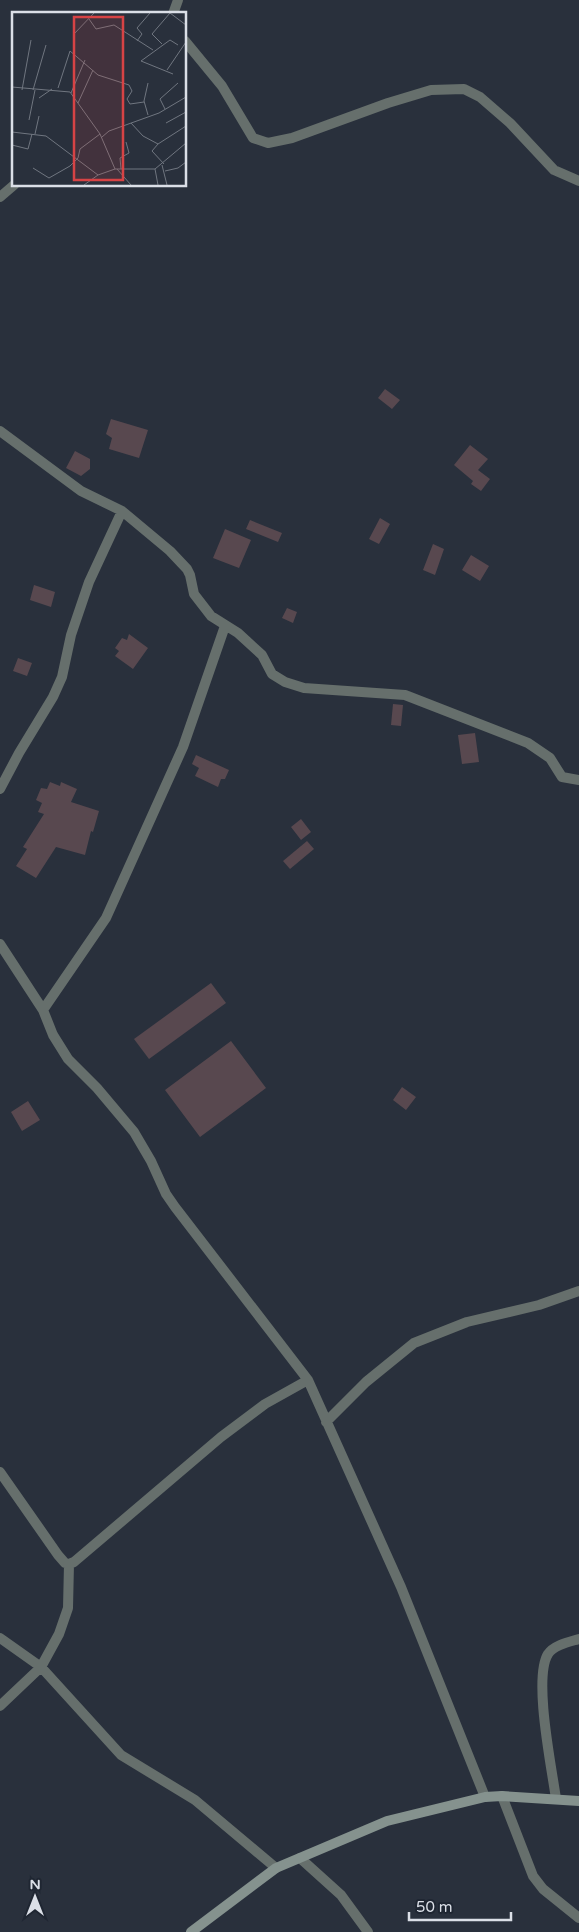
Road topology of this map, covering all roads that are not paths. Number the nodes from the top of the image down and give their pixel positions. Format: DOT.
graph roads {
  1 [pos="178,0"];
  2 [pos="174,12"];
  3 [pos="186,42"];
  4 [pos="579,181"];
  5 [pos="13,186"];
  6 [pos="0,198"];
  7 [pos="0,431"];
  8 [pos="122,511"];
  9 [pos="225,626"];
  10 [pos="579,780"];
  11 [pos="0,789"];
  12 [pos="0,944"];
  13 [pos="43,1010"];
  14 [pos="579,1291"];
  15 [pos="308,1380"];
  16 [pos="326,1422"];
  17 [pos="0,1472"];
  18 [pos="69,1564"];
  19 [pos="0,1638"];
  20 [pos="579,1639"];
  21 [pos="41,1666"];
  22 [pos="0,1706"];
  23 [pos="502,1796"];
  24 [pos="485,1797"];
  25 [pos="556,1799"];
  26 [pos="579,1801"];
  27 [pos="300,1858"];
  28 [pos="276,1868"];
  29 [pos="579,1918"];
  30 [pos="191,1932"];
  31 [pos="368,1932"];
  1 -- 2 [label="street"];
  3 -- 4 [label="street"];
  5 -- 6 [label="street"];
  7 -- 8 [label="street"];
  8 -- 9 [label="street"];
  8 -- 11 [label="street"];
  9 -- 10 [label="street"];
  9 -- 13 [label="street"];
  12 -- 13 [label="street"];
  13 -- 15 [label="street"];
  14 -- 16 [label="street"];
  15 -- 16 [label="street"];
  15 -- 18 [label="street"];
  16 -- 24 [label="street"];
  17 -- 18 [label="street"];
  18 -- 21 [label="street"];
  19 -- 21 [label="street"];
  20 -- 25 [label="street"];
  21 -- 22 [label="street"];
  21 -- 28 [label="street"];
  23 -- 24 [label="main road"];
  23 -- 25 [label="main road"];
  23 -- 29 [label="street"];
  24 -- 27 [label="main road"];
  25 -- 26 [label="main road"];
  27 -- 28 [label="main road"];
  27 -- 31 [label="street"];
  28 -- 30 [label="main road"];
}
